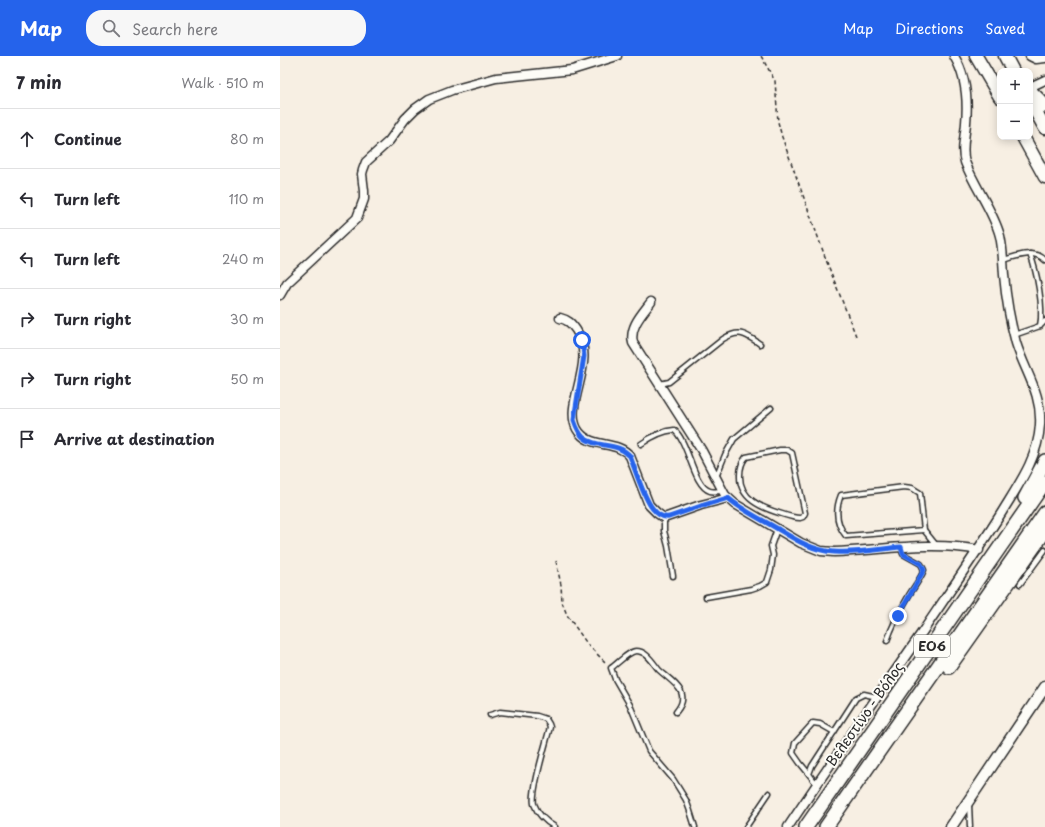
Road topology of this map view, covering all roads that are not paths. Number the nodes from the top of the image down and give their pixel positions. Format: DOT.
graph roads {
  1 [pos="617,56"];
  2 [pos="954,56"];
  3 [pos="976,56"];
  4 [pos="1005,56"];
  5 [pos="1030,56"];
  6 [pos="1045,58"];
  7 [pos="1011,68"];
  8 [pos="1045,80"];
  9 [pos="1033,86"];
  10 [pos="997,92"];
  11 [pos="1033,94"];
  12 [pos="1032,104"];
  13 [pos="1045,106"];
  14 [pos="1045,128"];
  15 [pos="1025,140"];
  16 [pos="1045,177"];
  17 [pos="1030,254"];
  18 [pos="1004,260"];
  19 [pos="1045,260"];
  20 [pos="280,295"];
  21 [pos="651,302"];
  22 [pos="560,318"];
  23 [pos="1045,321"];
  24 [pos="1040,326"];
  25 [pos="1014,335"];
  26 [pos="760,344"];
  27 [pos="659,384"];
  28 [pos="771,408"];
  29 [pos="641,444"];
  30 [pos="1045,461"];
  31 [pos="716,478"];
  32 [pos="1045,482"];
  33 [pos="722,491"];
  34 [pos="728,498"];
  35 [pos="769,510"];
  36 [pos="1045,513"];
  37 [pos="664,518"];
  38 [pos="763,521"];
  39 [pos="777,529"];
  40 [pos="924,530"];
  41 [pos="1045,531"];
  42 [pos="937,545"];
  43 [pos="901,547"];
  44 [pos="979,550"];
  45 [pos="1045,550"];
  46 [pos="991,561"];
  47 [pos="673,576"];
  48 [pos="1020,584"];
  49 [pos="706,597"];
  50 [pos="887,641"];
  51 [pos="1045,687"];
  52 [pos="877,697"];
  53 [pos="676,712"];
  54 [pos="490,715"];
  55 [pos="834,732"];
  56 [pos="810,774"];
  57 [pos="816,785"];
  58 [pos="769,793"];
  59 [pos="848,798"];
  60 [pos="969,800"];
  61 [pos="555,827"];
  62 [pos="695,827"];
  63 [pos="746,827"];
  64 [pos="788,827"];
  65 [pos="806,827"];
  66 [pos="826,827"];
  67 [pos="951,827"];
  68 [pos="970,827"];
  1 -- 20 [label="street"];
  2 -- 18 [label="street"];
  3 -- 10 [label="main road"];
  4 -- 7 [label="main road"];
  5 -- 6 [label="street"];
  8 -- 9 [label="street"];
  11 -- 13 [label="highway"];
  12 -- 14 [label="main road"];
  15 -- 16 [label="main road"];
  17 -- 18 [label="lane"];
  17 -- 19 [label="lane"];
  17 -- 24 [label="lane"];
  18 -- 25 [label="street"];
  21 -- 27 [label="street"];
  22 -- 37 [label="street"];
  23 -- 24 [label="lane"];
  24 -- 25 [label="lane"];
  25 -- 44 [label="street"];
  26 -- 27 [label="lane"];
  27 -- 31 [label="street"];
  28 -- 31 [label="lane"];
  29 -- 33 [label="lane"];
  30 -- 46 [label="highway"];
  31 -- 33 [label="street"];
  32 -- 46 [label="highway, Βελεστίνο - Βόλος / ΕΟ6"];
  33 -- 34 [label="street"];
  34 -- 37 [label="street"];
  34 -- 38 [label="street"];
  35 -- 35 [label="lane"];
  35 -- 38 [label="lane"];
  36 -- 59 [label="highway, ΕΟ6"];
  37 -- 47 [label="lane"];
  38 -- 39 [label="street"];
  39 -- 43 [label="street"];
  39 -- 49 [label="lane"];
  40 -- 40 [label="lane"];
  40 -- 42 [label="lane"];
  41 -- 59 [label="highway"];
  42 -- 43 [label="street"];
  42 -- 44 [label="street"];
  43 -- 50 [label="lane"];
  44 -- 52 [label="street"];
  45 -- 48 [label="lane"];
  46 -- 65 [label="highway, Βελεστίνο - Βόλος / ΕΟ6"];
  51 -- 60 [label="street"];
  52 -- 55 [label="lane"];
  52 -- 57 [label="street"];
  53 -- 62 [label="lane"];
  54 -- 61 [label="lane"];
  55 -- 56 [label="lane"];
  55 -- 56 [label="lane"];
  56 -- 57 [label="lane"];
  57 -- 64 [label="street"];
  58 -- 63 [label="lane"];
  59 -- 66 [label="highway, ΕΟ6"];
  60 -- 67 [label="street"];
  60 -- 68 [label="lane"];
}
